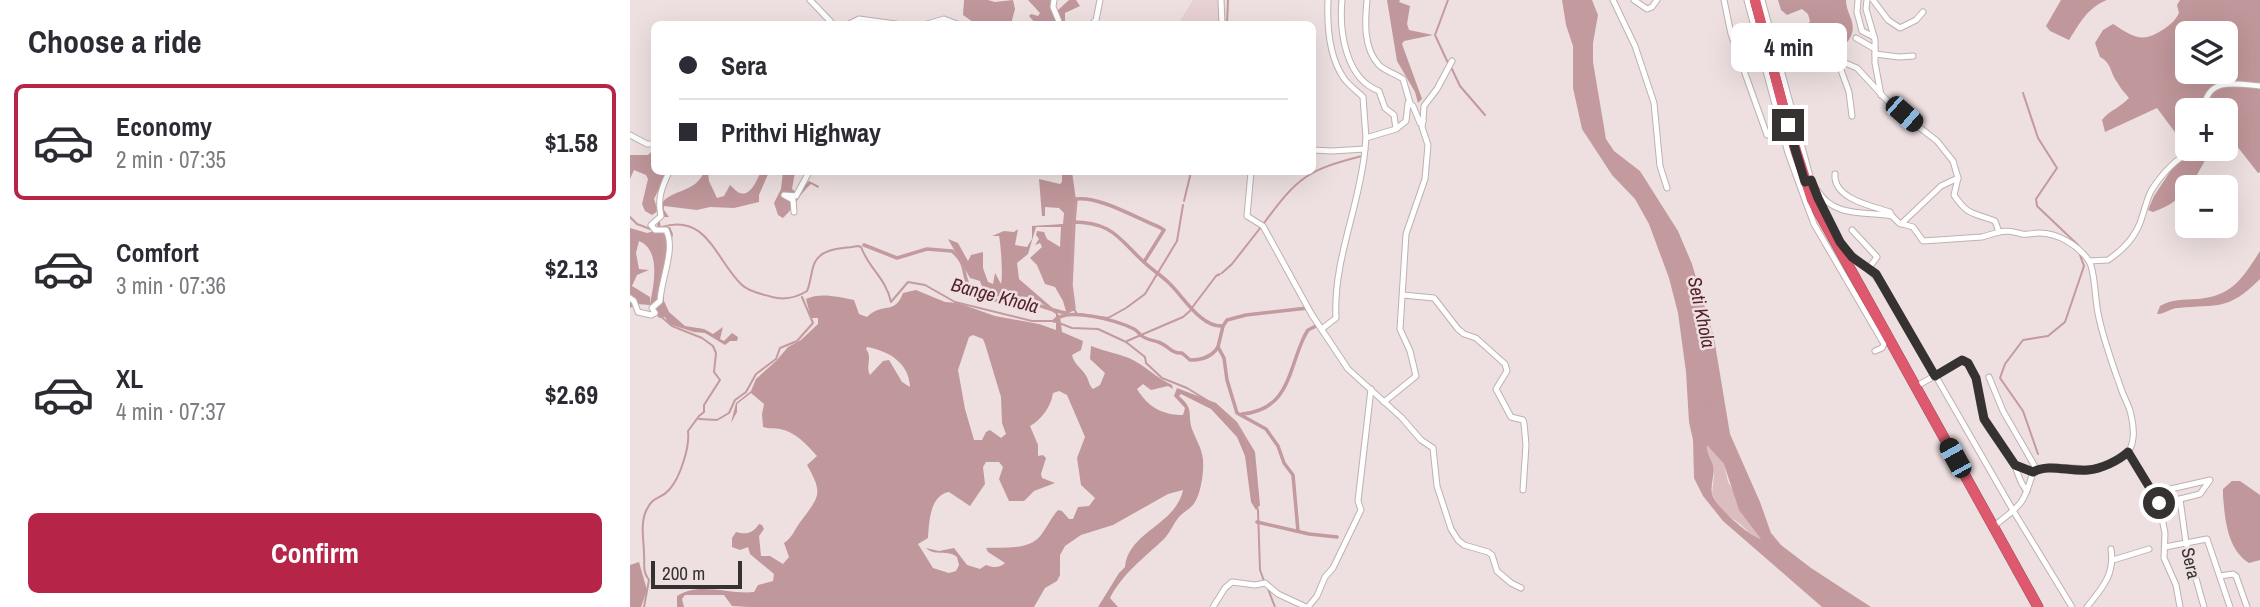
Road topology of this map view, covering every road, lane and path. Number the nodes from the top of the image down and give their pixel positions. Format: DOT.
graph roads {
  1 [pos="810,0"];
  2 [pos="1054,0"];
  3 [pos="1100,0"];
  4 [pos="1221,0"];
  5 [pos="1328,0"];
  6 [pos="1342,0"];
  7 [pos="1367,0"];
  8 [pos="1613,0"];
  9 [pos="1634,0"];
  10 [pos="1657,0"];
  11 [pos="1724,0"];
  12 [pos="1747,0"];
  13 [pos="1755,0"];
  14 [pos="1762,0"];
  15 [pos="1858,0"];
  16 [pos="1867,0"];
  17 [pos="1873,0"];
  18 [pos="1923,12"];
  19 [pos="830,21"];
  20 [pos="855,21"];
  21 [pos="874,21"];
  22 [pos="1059,21"];
  23 [pos="1095,21"];
  24 [pos="1222,21"];
  25 [pos="1874,37"];
  26 [pos="1856,38"];
  27 [pos="1875,52"];
  28 [pos="1913,56"];
  29 [pos="1837,58"];
  30 [pos="1452,61"];
  31 [pos="1776,65"];
  32 [pos="2260,86"];
  33 [pos="1881,95"];
  34 [pos="2208,98"];
  35 [pos="1410,103"];
  36 [pos="1852,116"];
  37 [pos="1423,121"];
  38 [pos="1396,129"];
  39 [pos="630,135"];
  40 [pos="1767,135"];
  41 [pos="1366,138"];
  42 [pos="1789,140"];
  43 [pos="651,144"];
  44 [pos="1365,149"];
  45 [pos="1316,150"];
  46 [pos="2175,161"];
  47 [pos="1835,174"];
  48 [pos="668,175"];
  49 [pos="807,175"];
  50 [pos="1251,175"];
  51 [pos="1958,178"];
  52 [pos="1810,183"];
  53 [pos="1667,188"];
  54 [pos="794,212"];
  55 [pos="1892,216"];
  56 [pos="1901,224"];
  57 [pos="1852,230"];
  58 [pos="1999,232"];
  59 [pos="2088,261"];
  60 [pos="1869,268"];
  61 [pos="1403,295"];
  62 [pos="630,298"];
  63 [pos="1323,328"];
  64 [pos="1875,351"];
  65 [pos="1935,376"];
  66 [pos="1989,377"];
  67 [pos="1915,387"];
  68 [pos="1371,389"];
  69 [pos="1384,402"];
  70 [pos="2128,452"];
  71 [pos="2015,465"];
  72 [pos="2035,471"];
  73 [pos="1523,490"];
  74 [pos="2027,491"];
  75 [pos="2153,493"];
  76 [pos="2180,499"];
  77 [pos="2159,503"];
  78 [pos="2014,512"];
  79 [pos="1993,527"];
  80 [pos="2186,543"];
  81 [pos="2165,547"];
  82 [pos="2111,549"];
  83 [pos="2149,549"];
  84 [pos="2113,560"];
  85 [pos="2220,576"];
  86 [pos="1521,588"];
  87 [pos="2036,606"];
  88 [pos="1213,607"];
  89 [pos="1307,607"];
  90 [pos="2072,607"];
  91 [pos="2087,607"];
  92 [pos="2180,607"];
  93 [pos="2204,607"];
  94 [pos="2230,607"];
  95 [pos="2247,607"];
  1 -- 19 [label="street"];
  2 -- 22 [label="street"];
  3 -- 23 [label="street"];
  4 -- 24 [label="street"];
  5 -- 41 [label="street"];
  6 -- 38 [label="street"];
  7 -- 35 [label="street"];
  8 -- 53 [label="street"];
  9 -- 10 [label="street"];
  11 -- 40 [label="street"];
  12 -- 42 [label="street"];
  13 -- 31 [label="highway"];
  14 -- 31 [label="street"];
  15 -- 25 [label="street"];
  16 -- 25 [label="street"];
  17 -- 18 [label="street"];
  20 -- 21 [label="street"];
  25 -- 27 [label="street"];
  26 -- 27 [label="street"];
  27 -- 28 [label="street"];
  27 -- 33 [label="street"];
  29 -- 31 [label="street"];
  29 -- 33 [label="street"];
  29 -- 36 [label="street"];
  30 -- 37 [label="street"];
  31 -- 42 [label="highway"];
  31 -- 52 [label="street"];
  32 -- 34 [label="street"];
  33 -- 51 [label="street"];
  35 -- 37 [label="street"];
  35 -- 38 [label="street"];
  37 -- 61 [label="street"];
  38 -- 41 [label="street"];
  39 -- 43 [label="street"];
  41 -- 44 [label="street"];
  42 -- 52 [label="highway"];
  42 -- 64 [label="street"];
  44 -- 45 [label="street"];
  44 -- 63 [label="street"];
  46 -- 59 [label="street"];
  47 -- 55 [label="street"];
  48 -- 62 [label="street"];
  49 -- 54 [label="street"];
  50 -- 63 [label="street"];
  51 -- 56 [label="street"];
  51 -- 58 [label="street"];
  52 -- 55 [label="street"];
  52 -- 60 [label="street"];
  52 -- 67 [label="highway"];
  55 -- 56 [label="street"];
  56 -- 58 [label="street"];
  57 -- 60 [label="street"];
  58 -- 59 [label="street"];
  59 -- 70 [label="street"];
  60 -- 65 [label="street"];
  61 -- 69 [label="street"];
  61 -- 73 [label="street"];
  63 -- 68 [label="street"];
  65 -- 67 [label="street"];
  65 -- 71 [label="street"];
  65 -- 78 [label="street"];
  66 -- 72 [label="street"];
  67 -- 79 [label="highway"];
  68 -- 69 [label="street"];
  68 -- 89 [label="street"];
  69 -- 86 [label="street"];
  70 -- 72 [label="street"];
  70 -- 75 [label="street, Sera"];
  71 -- 72 [label="street"];
  71 -- 74 [label="street"];
  72 -- 74 [label="street"];
  74 -- 78 [label="street"];
  75 -- 76 [label="street"];
  75 -- 77 [label="street, Sera"];
  76 -- 77 [label="street"];
  76 -- 80 [label="street, Sera"];
  77 -- 81 [label="street, Sera"];
  78 -- 79 [label="street"];
  78 -- 90 [label="street"];
  79 -- 87 [label="highway"];
  80 -- 81 [label="street"];
  80 -- 85 [label="street"];
  80 -- 93 [label="street, Sera"];
  81 -- 92 [label="street, Sera"];
  82 -- 84 [label="street"];
  83 -- 84 [label="street"];
  84 -- 91 [label="street"];
  85 -- 94 [label="street"];
  85 -- 95 [label="street"];
  88 -- 89 [label="street"];
}
